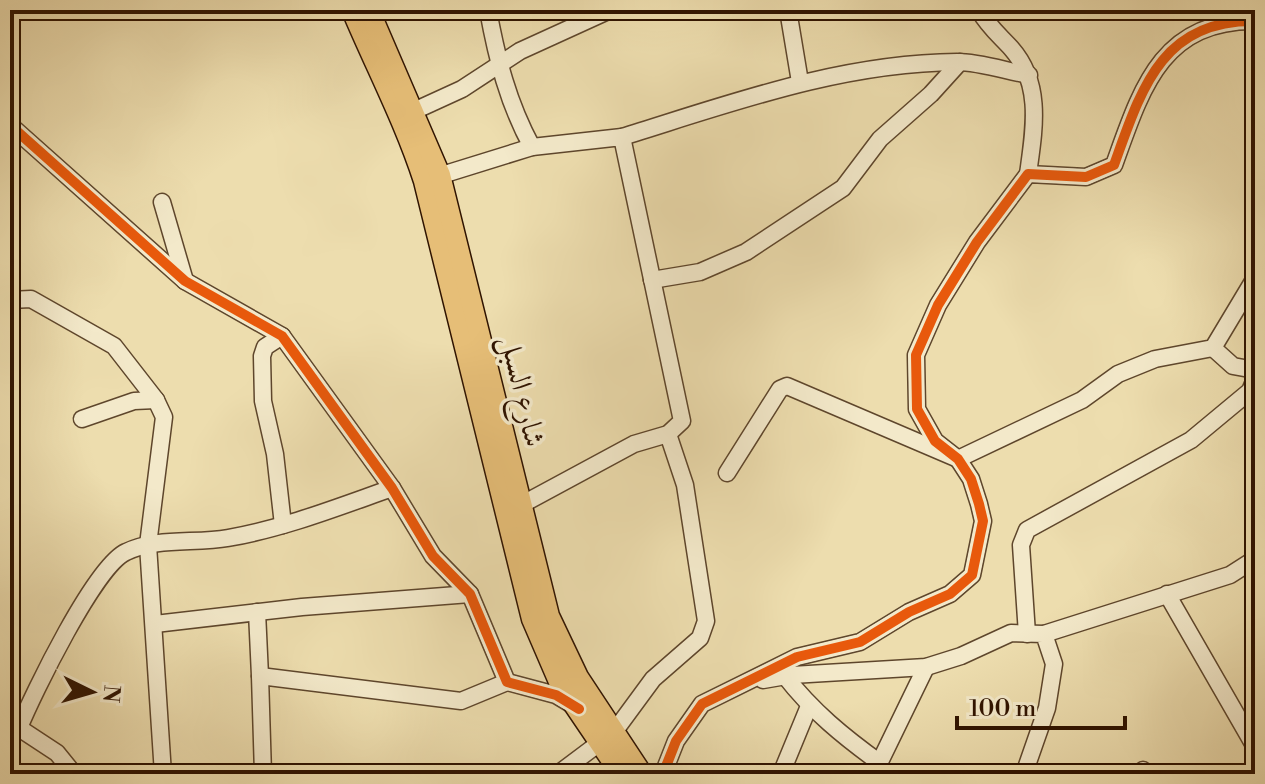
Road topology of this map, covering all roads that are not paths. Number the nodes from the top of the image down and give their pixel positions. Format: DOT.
graph roads {
  1 [pos="352,10"];
  2 [pos="369,10"];
  3 [pos="488,10"];
  4 [pos="610,10"];
  5 [pos="788,10"];
  6 [pos="979,10"];
  7 [pos="1230,10"];
  8 [pos="1255,21"];
  9 [pos="1172,46"];
  10 [pos="960,62"];
  11 [pos="499,65"];
  12 [pos="1029,75"];
  13 [pos="800,82"];
  14 [pos="408,113"];
  15 [pos="10,125"];
  16 [pos="622,137"];
  17 [pos="532,147"];
  18 [pos="1028,174"];
  19 [pos="432,178"];
  20 [pos="162,202"];
  21 [pos="1255,278"];
  22 [pos="652,280"];
  23 [pos="185,281"];
  24 [pos="10,300"];
  25 [pos="282,336"];
  26 [pos="1213,348"];
  27 [pos="1255,370"];
  28 [pos="1255,379"];
  29 [pos="156,400"];
  30 [pos="82,419"];
  31 [pos="668,434"];
  32 [pos="958,459"];
  33 [pos="727,473"];
  34 [pos="392,488"];
  35 [pos="519,506"];
  36 [pos="283,525"];
  37 [pos="148,545"];
  38 [pos="1255,559"];
  39 [pos="470,594"];
  40 [pos="1167,594"];
  41 [pos="257,612"];
  42 [pos="155,624"];
  43 [pos="1036,634"];
  44 [pos="926,667"];
  45 [pos="260,676"];
  46 [pos="785,676"];
  47 [pos="507,682"];
  48 [pos="742,685"];
  49 [pos="809,706"];
  50 [pos="579,709"];
  51 [pos="14,729"];
  52 [pos="607,738"];
  53 [pos="1255,747"];
  54 [pos="877,769"];
  55 [pos="74,774"];
  56 [pos="163,774"];
  57 [pos="263,774"];
  58 [pos="558,774"];
  59 [pos="621,774"];
  60 [pos="642,774"];
  61 [pos="663,774"];
  62 [pos="781,774"];
  63 [pos="1024,774"];
  1 -- 14 [label="main road, شارع السبل"];
  2 -- 14 [label="main road, شارع السبل"];
  3 -- 11 [label="street"];
  4 -- 11 [label="street"];
  5 -- 13 [label="street"];
  6 -- 12 [label="street"];
  7 -- 9 [label="street"];
  8 -- 9 [label="street"];
  9 -- 18 [label="street"];
  10 -- 12 [label="street"];
  10 -- 13 [label="street"];
  10 -- 22 [label="street"];
  11 -- 14 [label="street"];
  11 -- 17 [label="street"];
  12 -- 18 [label="street"];
  13 -- 16 [label="street"];
  14 -- 19 [label="main road, شارع السبل"];
  15 -- 23 [label="street"];
  16 -- 17 [label="street"];
  16 -- 22 [label="street"];
  17 -- 19 [label="street"];
  18 -- 32 [label="street"];
  19 -- 35 [label="main road, شارع السبل"];
  19 -- 50 [label="main road, شارع السبل"];
  20 -- 23 [label="street"];
  21 -- 26 [label="street"];
  22 -- 31 [label="street"];
  23 -- 25 [label="street"];
  24 -- 29 [label="street"];
  25 -- 34 [label="street"];
  25 -- 36 [label="street"];
  26 -- 27 [label="street"];
  26 -- 32 [label="street"];
  28 -- 43 [label="street"];
  29 -- 30 [label="street"];
  29 -- 37 [label="street"];
  31 -- 35 [label="street"];
  31 -- 52 [label="street"];
  32 -- 33 [label="street"];
  32 -- 48 [label="street"];
  34 -- 36 [label="street"];
  34 -- 39 [label="street"];
  35 -- 52 [label="main road, شارع السبل"];
  36 -- 37 [label="street"];
  37 -- 42 [label="street"];
  37 -- 51 [label="street"];
  38 -- 40 [label="street"];
  39 -- 41 [label="street"];
  39 -- 47 [label="street"];
  40 -- 43 [label="street"];
  40 -- 53 [label="street"];
  41 -- 42 [label="street"];
  41 -- 45 [label="street"];
  42 -- 56 [label="street"];
  43 -- 44 [label="street"];
  43 -- 63 [label="street"];
  44 -- 46 [label="street"];
  44 -- 54 [label="street"];
  45 -- 47 [label="street"];
  45 -- 57 [label="street"];
  46 -- 48 [label="street"];
  46 -- 49 [label="street"];
  47 -- 50 [label="street"];
  48 -- 61 [label="street"];
  49 -- 54 [label="street"];
  49 -- 62 [label="street"];
  50 -- 52 [label="main road, شارع السبل"];
  51 -- 55 [label="street"];
  52 -- 58 [label="street"];
  52 -- 59 [label="main road, شارع السبل"];
  52 -- 60 [label="main road, شارع السبل"];
}
